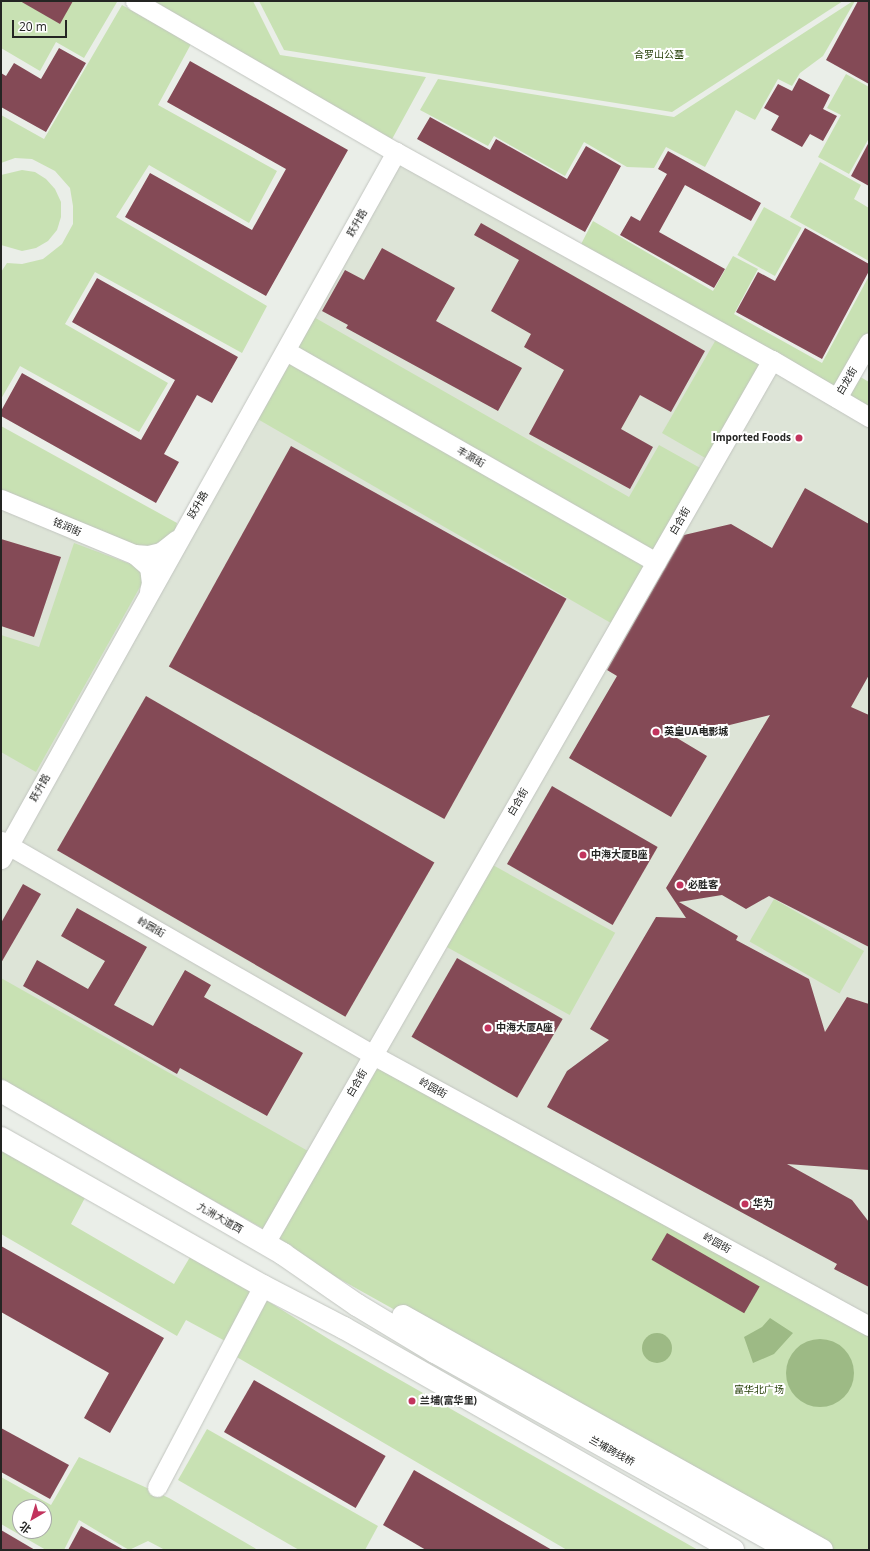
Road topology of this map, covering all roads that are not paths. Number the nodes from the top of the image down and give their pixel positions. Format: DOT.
graph roads {
  1 [pos="135,1"];
  2 [pos="396,152"];
  3 [pos="869,342"];
  4 [pos="286,351"];
  5 [pos="772,360"];
  6 [pos="837,398"];
  7 [pos="869,417"];
  8 [pos="1,499"];
  9 [pos="181,534"];
  10 [pos="134,554"];
  11 [pos="656,562"];
  12 [pos="148,594"];
  13 [pos="4,848"];
  14 [pos="373,1055"];
  15 [pos="1,1090"];
  16 [pos="1,1138"];
  17 [pos="274,1249"];
  18 [pos="263,1286"];
  19 [pos="869,1326"];
  20 [pos="436,1352"];
  21 [pos="157,1487"];
  22 [pos="707,1550"];
  23 [pos="732,1550"];
  24 [pos="789,1550"];
  25 [pos="822,1550"];
  1 -- 2 [label="street"];
  2 -- 4 [label="street, 跃升路"];
  2 -- 5 [label="street"];
  3 -- 6 [label="street, 白龙街"];
  4 -- 9 [label="street, 跃升路"];
  4 -- 11 [label="street, 丰源街"];
  5 -- 6 [label="street"];
  5 -- 11 [label="street, 白合街"];
  6 -- 7 [label="street"];
  8 -- 10 [label="street, 铭润街"];
  9 -- 10 [label="street, 铭润街"];
  9 -- 12 [label="street, 跃升路"];
  10 -- 12 [label="street, 铭润街"];
  11 -- 14 [label="street, 白合街"];
  12 -- 13 [label="street, 跃升路"];
  13 -- 14 [label="street, 岭园街"];
  14 -- 17 [label="street, 白合街"];
  14 -- 19 [label="street, 岭园街"];
  15 -- 17 [label="main road, 九洲大道西"];
  16 -- 18 [label="main road"];
  17 -- 20 [label="main road, 九洲大道西"];
  17 -- 25 [label="main road"];
  18 -- 21 [label="street"];
  18 -- 22 [label="main road"];
  18 -- 23 [label="main road"];
  20 -- 24 [label="main road, 兰埔跨线桥"];
}
